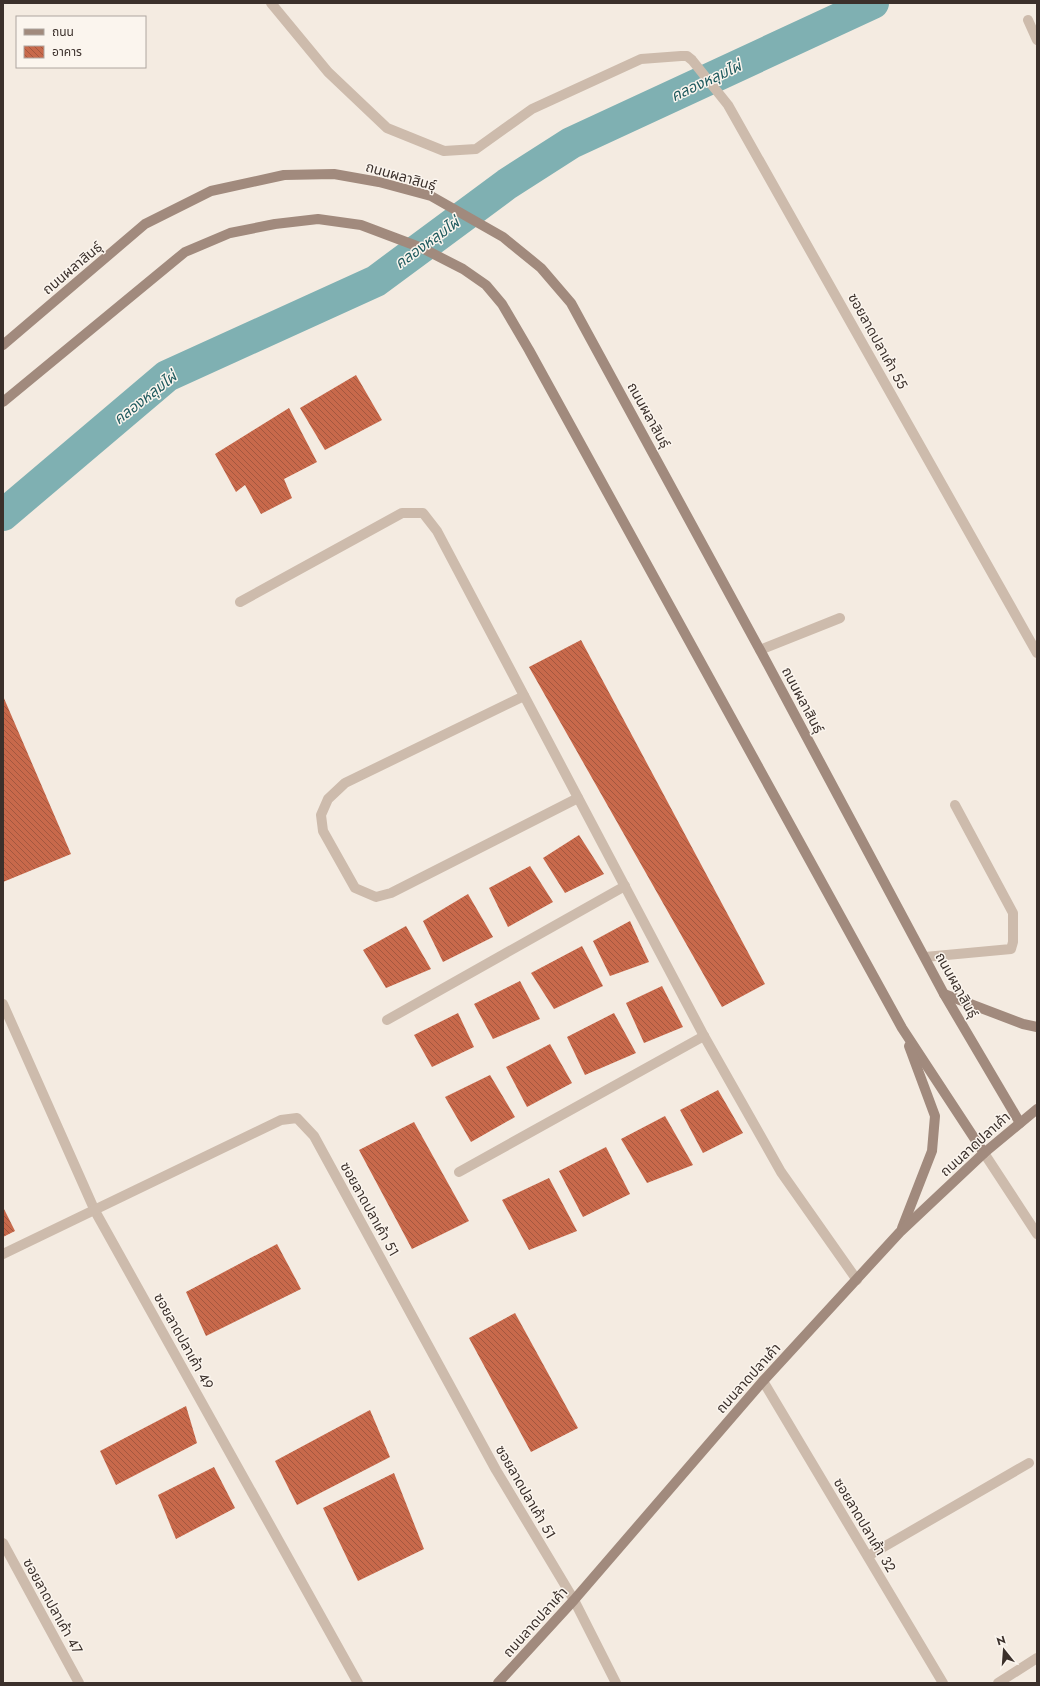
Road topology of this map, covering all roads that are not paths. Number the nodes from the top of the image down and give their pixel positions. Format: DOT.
graph roads {
  1 [pos="271,3"];
  2 [pos="1028,20"];
  3 [pos="1037,40"];
  4 [pos="3,345"];
  5 [pos="3,402"];
  6 [pos="240,602"];
  7 [pos="840,618"];
  8 [pos="760,650"];
  9 [pos="1037,653"];
  10 [pos="524,696"];
  11 [pos="578,798"];
  12 [pos="955,805"];
  13 [pos="625,886"];
  14 [pos="925,957"];
  15 [pos="944,994"];
  16 [pos="3,1004"];
  17 [pos="387,1020"];
  18 [pos="1037,1027"];
  19 [pos="902,1028"];
  20 [pos="704,1036"];
  21 [pos="1037,1109"];
  22 [pos="1020,1123"];
  23 [pos="984,1153"];
  24 [pos="459,1172"];
  25 [pos="95,1211"];
  26 [pos="900,1232"];
  27 [pos="1037,1234"];
  28 [pos="3,1254"];
  29 [pos="857,1280"];
  30 [pos="763,1381"];
  31 [pos="1029,1463"];
  32 [pos="3,1543"];
  33 [pos="868,1556"];
  34 [pos="574,1600"];
  35 [pos="1037,1658"];
  36 [pos="79,1683"];
  37 [pos="358,1683"];
  38 [pos="498,1683"];
  39 [pos="616,1683"];
  40 [pos="943,1683"];
  41 [pos="998,1683"];
  1 -- 9 [label="street, ซอยลาดปลาเค้า 55"];
  2 -- 3 [label="street"];
  4 -- 8 [label="main road, ถนนผลาสินธุ์"];
  5 -- 19 [label="main road"];
  6 -- 10 [label="street"];
  7 -- 8 [label="street"];
  8 -- 14 [label="main road, ถนนผลาสินธุ์"];
  10 -- 11 [label="street"];
  10 -- 11 [label="street"];
  11 -- 13 [label="street"];
  12 -- 14 [label="street"];
  13 -- 17 [label="street"];
  13 -- 20 [label="street"];
  14 -- 15 [label="main road, ถนนผลาสินธุ์"];
  15 -- 18 [label="main road"];
  15 -- 22 [label="main road, ถนนผลาสินธุ์"];
  16 -- 25 [label="street, ซอยลาดปลาเค้า 49"];
  19 -- 23 [label="main road"];
  19 -- 26 [label="main road"];
  20 -- 24 [label="street"];
  20 -- 29 [label="street"];
  21 -- 22 [label="main road, ถนนลาดปลาเค้า"];
  22 -- 23 [label="main road, ถนนลาดปลาเค้า"];
  23 -- 26 [label="main road, ถนนลาดปลาเค้า"];
  23 -- 27 [label="street"];
  25 -- 28 [label="street, ซอยลาดปลาเค้า 51"];
  25 -- 34 [label="street, ซอยลาดปลาเค้า 51"];
  25 -- 37 [label="street, ซอยลาดปลาเค้า 49"];
  26 -- 29 [label="main road, ถนนลาดปลาเค้า"];
  29 -- 30 [label="main road, ถนนลาดปลาเค้า"];
  30 -- 33 [label="street, ซอยลาดปลาเค้า 32"];
  30 -- 34 [label="main road, ถนนลาดปลาเค้า"];
  31 -- 33 [label="street"];
  32 -- 36 [label="street, ซอยลาดปลาเค้า 47"];
  33 -- 40 [label="street, ซอยลาดปลาเค้า 32"];
  34 -- 38 [label="main road, ถนนลาดปลาเค้า"];
  34 -- 39 [label="street"];
  35 -- 41 [label="street"];
}
